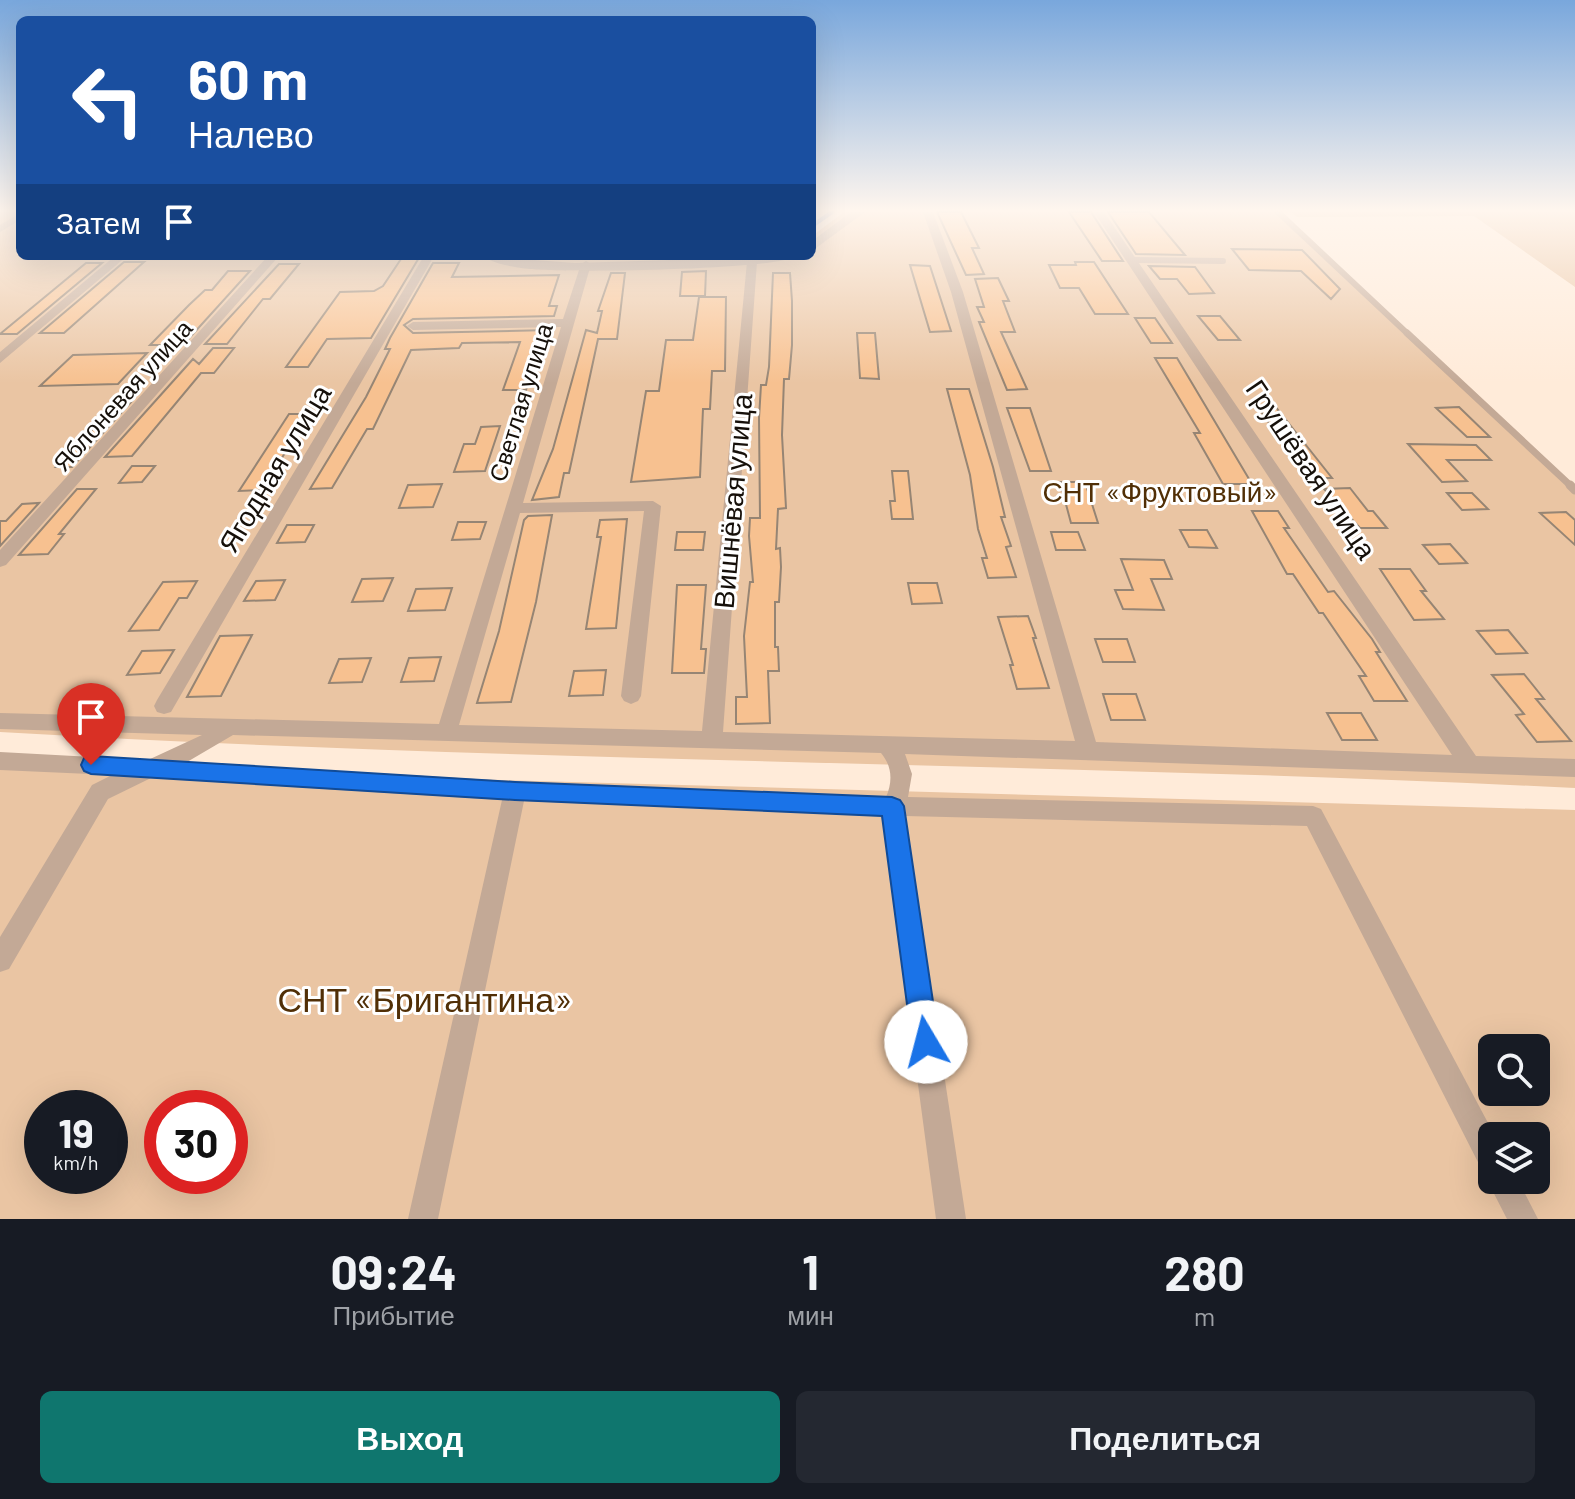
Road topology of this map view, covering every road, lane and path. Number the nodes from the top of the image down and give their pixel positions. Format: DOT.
graph roads {
  1 [pos="107,269"];
  2 [pos="263,269"];
  3 [pos="421,269"];
  4 [pos="585,269"];
  5 [pos="751,269"];
  6 [pos="949,269"];
  7 [pos="1140,269"];
  8 [pos="1339,269"];
  9 [pos="569,323"];
  10 [pos="413,326"];
  11 [pos="0,359"];
  12 [pos="1575,490"];
  13 [pos="514,508"];
  14 [pos="0,561"];
  15 [pos="631,696"];
  16 [pos="164,706"];
  17 [pos="0,721"];
  18 [pos="229,727"];
  19 [pos="446,734"];
  20 [pos="712,740"];
  21 [pos="887,745"];
  22 [pos="1088,750"];
  23 [pos="0,761"];
  24 [pos="1470,764"];
  25 [pos="152,767"];
  26 [pos="1575,768"];
  27 [pos="515,791"];
  28 [pos="892,806"];
  29 [pos="0,960"];
  30 [pos="1478,1133"];
  31 [pos="1510,1194"];
  32 [pos="423,1219"];
  33 [pos="951,1219"];
  34 [pos="1523,1219"];
  1 -- 11 [label="street"];
  2 -- 14 [label="street, Яблоневая улица"];
  3 -- 16 [label="street, Ягодная улица"];
  4 -- 9 [label="street, Светлая улица"];
  5 -- 20 [label="street, Вишнёвая улица"];
  6 -- 22 [label="street"];
  7 -- 24 [label="street, Грушёвая улица"];
  8 -- 12 [label="lane"];
  9 -- 10 [label="street"];
  9 -- 13 [label="street, Светлая улица"];
  13 -- 15 [label="street, Светлая улица"];
  13 -- 19 [label="street, Светлая улица"];
  17 -- 18 [label="street"];
  18 -- 19 [label="street"];
  18 -- 25 [label="street"];
  19 -- 20 [label="street"];
  20 -- 21 [label="street"];
  21 -- 22 [label="street"];
  21 -- 28 [label="street"];
  22 -- 24 [label="street"];
  23 -- 25 [label="street"];
  24 -- 26 [label="street"];
  25 -- 27 [label="street"];
  25 -- 29 [label="street"];
  27 -- 28 [label="street"];
  27 -- 32 [label="street"];
  28 -- 30 [label="street"];
  28 -- 33 [label="street"];
  31 -- 34 [label="street"];
}
